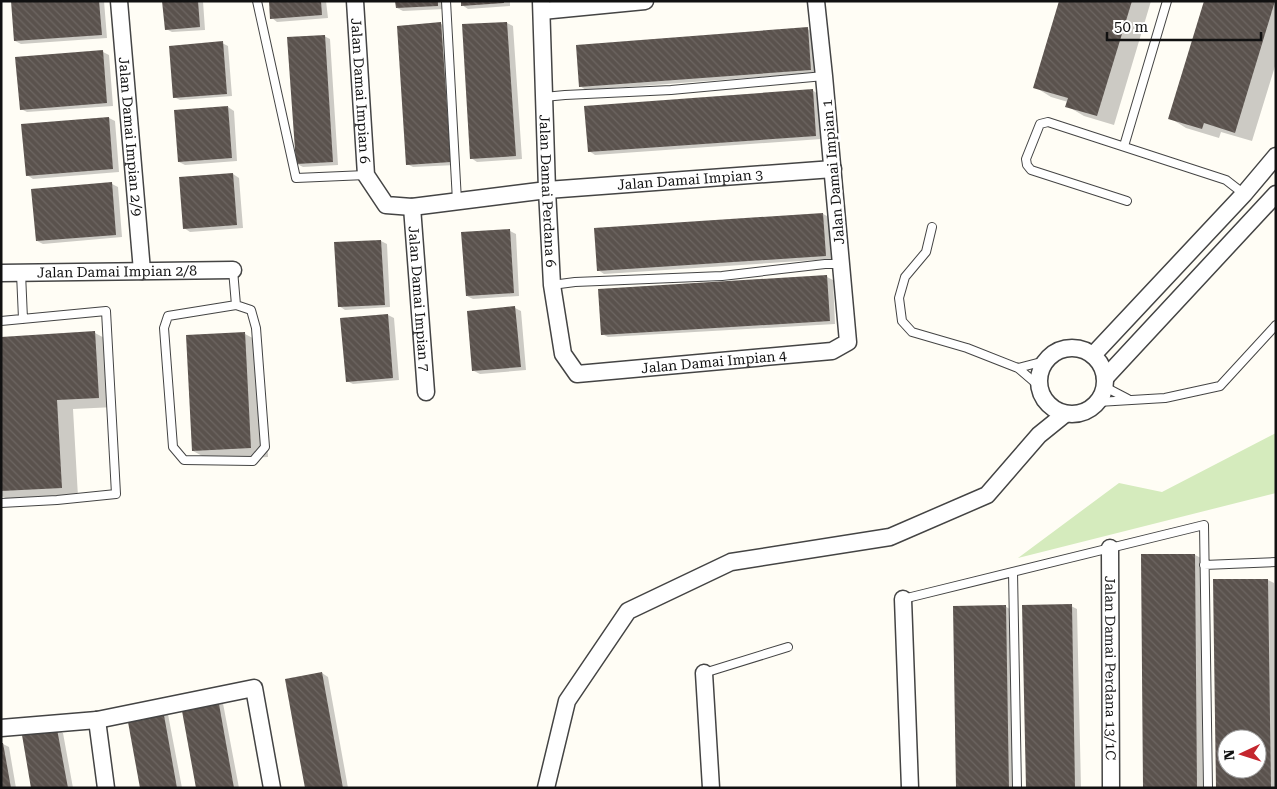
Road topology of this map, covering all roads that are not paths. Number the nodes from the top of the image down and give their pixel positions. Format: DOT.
graph roads {
  1 [pos="119,1"];
  2 [pos="257,1"];
  3 [pos="355,1"];
  4 [pos="446,1"];
  5 [pos="645,1"];
  6 [pos="816,1"];
  7 [pos="1167,1"];
  8 [pos="542,6"];
  9 [pos="824,76"];
  10 [pos="544,97"];
  11 [pos="1124,146"];
  12 [pos="1276,156"];
  13 [pos="833,169"];
  14 [pos="366,175"];
  15 [pos="547,190"];
  16 [pos="1244,194"];
  17 [pos="1276,194"];
  18 [pos="457,201"];
  19 [pos="1127,201"];
  20 [pos="386,205"];
  21 [pos="412,207"];
  22 [pos="932,227"];
  23 [pos="841,264"];
  24 [pos="232,270"];
  25 [pos="142,271"];
  26 [pos="21,273"];
  27 [pos="1,274"];
  28 [pos="552,285"];
  29 [pos="236,306"];
  30 [pos="23,319"];
  31 [pos="1,321"];
  32 [pos="1276,325"];
  33 [pos="848,342"];
  34 [pos="1093,355"];
  35 [pos="1045,361"];
  36 [pos="1018,368"];
  37 [pos="578,374"];
  38 [pos="1102,389"];
  39 [pos="426,392"];
  40 [pos="1041,392"];
  41 [pos="1128,399"];
  42 [pos="1066,414"];
  43 [pos="1038,435"];
  44 [pos="1,503"];
  45 [pos="1110,548"];
  46 [pos="1276,562"];
  47 [pos="1204,565"];
  48 [pos="1013,572"];
  49 [pos="902,599"];
  50 [pos="788,647"];
  51 [pos="704,673"];
  52 [pos="97,720"];
  53 [pos="1,728"];
  54 [pos="106,788"];
  55 [pos="272,788"];
  56 [pos="546,788"];
  57 [pos="711,788"];
  58 [pos="910,788"];
  59 [pos="1018,788"];
  60 [pos="1111,788"];
  61 [pos="1208,788"];
  1 -- 25 [label="street, Jalan Damai Impian 2/9"];
  2 -- 14 [label="lane"];
  3 -- 14 [label="street, Jalan Damai Impian 6"];
  4 -- 18 [label="lane"];
  5 -- 8 [label="street"];
  6 -- 9 [label="street, Jalan Damai Impian 1"];
  7 -- 11 [label="lane"];
  8 -- 10 [label="street, Jalan Damai Perdana 6"];
  9 -- 10 [label="lane"];
  9 -- 13 [label="street, Jalan Damai Impian 1"];
  10 -- 15 [label="street, Jalan Damai Perdana 6"];
  11 -- 16 [label="lane"];
  11 -- 19 [label="lane"];
  12 -- 16 [label="street"];
  13 -- 15 [label="street, Jalan Damai Impian 3"];
  13 -- 23 [label="street, Jalan Damai Impian 1"];
  14 -- 20 [label="street, Jalan Damai Impian 6"];
  15 -- 18 [label="street, Jalan Damai Impian 3"];
  15 -- 28 [label="street, Jalan Damai Perdana 6"];
  16 -- 34 [label="street"];
  17 -- 38 [label="street"];
  18 -- 21 [label="street, Jalan Damai Impian 3"];
  20 -- 21 [label="street, Jalan Damai Impian 3"];
  21 -- 39 [label="street, Jalan Damai Impian 7"];
  22 -- 36 [label="lane"];
  23 -- 28 [label="lane"];
  23 -- 33 [label="street, Jalan Damai Impian 1"];
  24 -- 25 [label="street, Jalan Damai Impian 2/8"];
  24 -- 29 [label="lane"];
  25 -- 26 [label="street, Jalan Damai Impian 2/8"];
  26 -- 27 [label="street, Jalan Damai Impian 2/8"];
  26 -- 30 [label="lane"];
  28 -- 37 [label="street, Jalan Damai Perdana 6"];
  29 -- 29 [label="lane"];
  30 -- 31 [label="lane"];
  30 -- 44 [label="lane"];
  32 -- 41 [label="lane"];
  33 -- 37 [label="street, Jalan Damai Impian 4"];
  34 -- 35 [label="street"];
  34 -- 38 [label="street"];
  35 -- 36 [label="lane"];
  35 -- 40 [label="street"];
  36 -- 40 [label="lane"];
  38 -- 41 [label="lane"];
  38 -- 41 [label="lane"];
  38 -- 42 [label="street"];
  40 -- 42 [label="street"];
  40 -- 43 [label="street"];
  42 -- 43 [label="street"];
  43 -- 56 [label="street"];
  45 -- 47 [label="lane"];
  45 -- 48 [label="lane"];
  45 -- 60 [label="street, Jalan Damai Perdana 13/1C"];
  46 -- 47 [label="lane"];
  47 -- 61 [label="lane"];
  48 -- 49 [label="lane"];
  48 -- 59 [label="lane"];
  49 -- 58 [label="street"];
  50 -- 51 [label="lane"];
  51 -- 57 [label="street"];
  52 -- 53 [label="street"];
  52 -- 54 [label="street"];
  52 -- 55 [label="street"];
}
